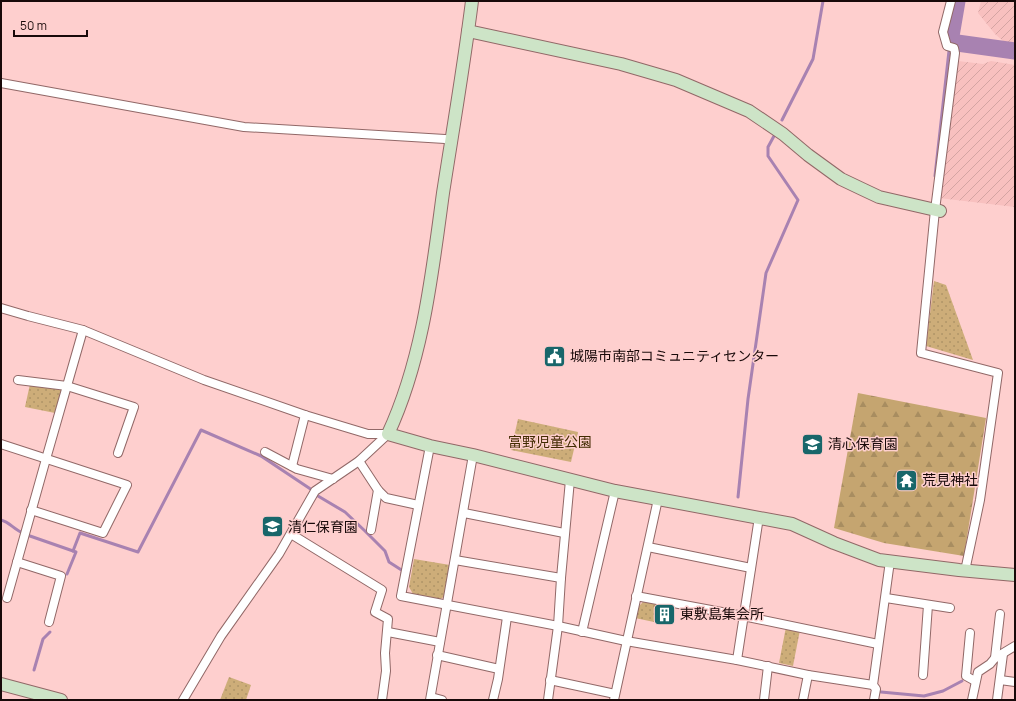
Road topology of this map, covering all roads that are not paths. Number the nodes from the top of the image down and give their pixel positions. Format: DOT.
graph roads {
  1 [pos="472,1"];
  2 [pos="951,1"];
  3 [pos="468,31"];
  4 [pos="1,83"];
  5 [pos="451,141"];
  6 [pos="938,210"];
  7 [pos="1,308"];
  8 [pos="83,330"];
  9 [pos="18,380"];
  10 [pos="67,386"];
  11 [pos="305,415"];
  12 [pos="388,434"];
  13 [pos="430,446"];
  14 [pos="2,447"];
  15 [pos="265,452"];
  16 [pos="118,454"];
  17 [pos="473,455"];
  18 [pos="46,459"];
  19 [pos="359,462"];
  20 [pos="292,466"];
  21 [pos="333,479"];
  22 [pos="570,480"];
  23 [pos="378,490"];
  24 [pos="615,491"];
  25 [pos="658,499"];
  26 [pos="418,505"];
  27 [pos="31,510"];
  28 [pos="464,513"];
  29 [pos="759,517"];
  30 [pos="371,530"];
  31 [pos="564,533"];
  32 [pos="291,534"];
  33 [pos="648,547"];
  34 [pos="456,560"];
  35 [pos="890,561"];
  36 [pos="17,562"];
  37 [pos="751,568"];
  38 [pos="965,571"];
  39 [pos="1015,575"];
  40 [pos="561,578"];
  41 [pos="636,596"];
  42 [pos="7,598"];
  43 [pos="886,598"];
  44 [pos="447,605"];
  45 [pos="928,605"];
  46 [pos="950,608"];
  47 [pos="1000,614"];
  48 [pos="743,616"];
  49 [pos="508,617"];
  50 [pos="49,622"];
  51 [pos="558,626"];
  52 [pos="388,632"];
  53 [pos="582,632"];
  54 [pos="970,633"];
  55 [pos="626,641"];
  56 [pos="440,642"];
  57 [pos="878,644"];
  58 [pos="1015,646"];
  59 [pos="1003,654"];
  60 [pos="437,655"];
  61 [pos="995,658"];
  62 [pos="737,660"];
  63 [pos="768,666"];
  64 [pos="499,669"];
  65 [pos="808,675"];
  66 [pos="923,675"];
  67 [pos="550,680"];
  68 [pos="1000,680"];
  69 [pos="975,681"];
  70 [pos="1015,682"];
  71 [pos="1,684"];
  72 [pos="873,685"];
  73 [pos="614,697"];
  74 [pos="430,699"];
  75 [pos="61,700"];
  76 [pos="183,700"];
  77 [pos="382,700"];
  78 [pos="442,700"];
  79 [pos="493,700"];
  80 [pos="548,700"];
  81 [pos="764,700"];
  82 [pos="803,700"];
  83 [pos="874,700"];
  84 [pos="972,700"];
  85 [pos="997,700"];
  1 -- 3 [label="street"];
  2 -- 6 [label="street"];
  3 -- 5 [label="street"];
  3 -- 6 [label="street"];
  4 -- 5 [label="street"];
  5 -- 12 [label="street"];
  6 -- 38 [label="street"];
  7 -- 8 [label="street"];
  8 -- 10 [label="street"];
  8 -- 11 [label="street"];
  9 -- 10 [label="street"];
  10 -- 16 [label="street"];
  10 -- 18 [label="street"];
  11 -- 12 [label="street"];
  11 -- 20 [label="street"];
  12 -- 13 [label="street"];
  12 -- 19 [label="street"];
  13 -- 17 [label="street"];
  13 -- 26 [label="street"];
  14 -- 18 [label="street"];
  15 -- 20 [label="street"];
  17 -- 22 [label="street"];
  17 -- 28 [label="street"];
  18 -- 27 [label="street"];
  18 -- 27 [label="street"];
  19 -- 21 [label="street"];
  19 -- 23 [label="street"];
  20 -- 21 [label="street"];
  21 -- 32 [label="street"];
  22 -- 24 [label="street"];
  22 -- 31 [label="street"];
  23 -- 26 [label="street"];
  23 -- 30 [label="street"];
  24 -- 25 [label="street"];
  24 -- 53 [label="street"];
  25 -- 29 [label="street"];
  25 -- 33 [label="street"];
  26 -- 44 [label="street"];
  27 -- 36 [label="street"];
  28 -- 31 [label="street"];
  28 -- 34 [label="street"];
  29 -- 35 [label="street"];
  29 -- 37 [label="street"];
  31 -- 40 [label="street"];
  32 -- 52 [label="street"];
  32 -- 76 [label="street"];
  33 -- 37 [label="street"];
  33 -- 41 [label="street"];
  34 -- 40 [label="street"];
  34 -- 44 [label="street"];
  35 -- 38 [label="street"];
  35 -- 43 [label="street"];
  36 -- 42 [label="street"];
  36 -- 50 [label="street"];
  37 -- 48 [label="street"];
  38 -- 39 [label="street"];
  40 -- 51 [label="street"];
  41 -- 48 [label="street"];
  41 -- 55 [label="street"];
  43 -- 45 [label="street"];
  43 -- 57 [label="street"];
  44 -- 49 [label="street"];
  44 -- 56 [label="street"];
  45 -- 46 [label="street"];
  45 -- 66 [label="street"];
  47 -- 61 [label="street"];
  48 -- 57 [label="street"];
  48 -- 62 [label="street"];
  49 -- 51 [label="street"];
  49 -- 64 [label="street"];
  51 -- 53 [label="street"];
  51 -- 67 [label="street"];
  52 -- 56 [label="street"];
  52 -- 77 [label="street"];
  53 -- 55 [label="street"];
  54 -- 69 [label="street"];
  55 -- 62 [label="street"];
  55 -- 73 [label="street"];
  56 -- 60 [label="street"];
  57 -- 72 [label="street"];
  58 -- 59 [label="street"];
  59 -- 61 [label="street"];
  59 -- 68 [label="street"];
  60 -- 64 [label="street"];
  60 -- 74 [label="street"];
  61 -- 69 [label="street"];
  62 -- 63 [label="street"];
  63 -- 65 [label="street"];
  63 -- 81 [label="street"];
  64 -- 79 [label="street"];
  65 -- 72 [label="street"];
  65 -- 82 [label="street"];
  67 -- 73 [label="street"];
  67 -- 80 [label="street"];
  68 -- 70 [label="street"];
  68 -- 85 [label="street"];
  69 -- 84 [label="street"];
  71 -- 75 [label="street"];
  72 -- 83 [label="street"];
  74 -- 78 [label="street"];
}
